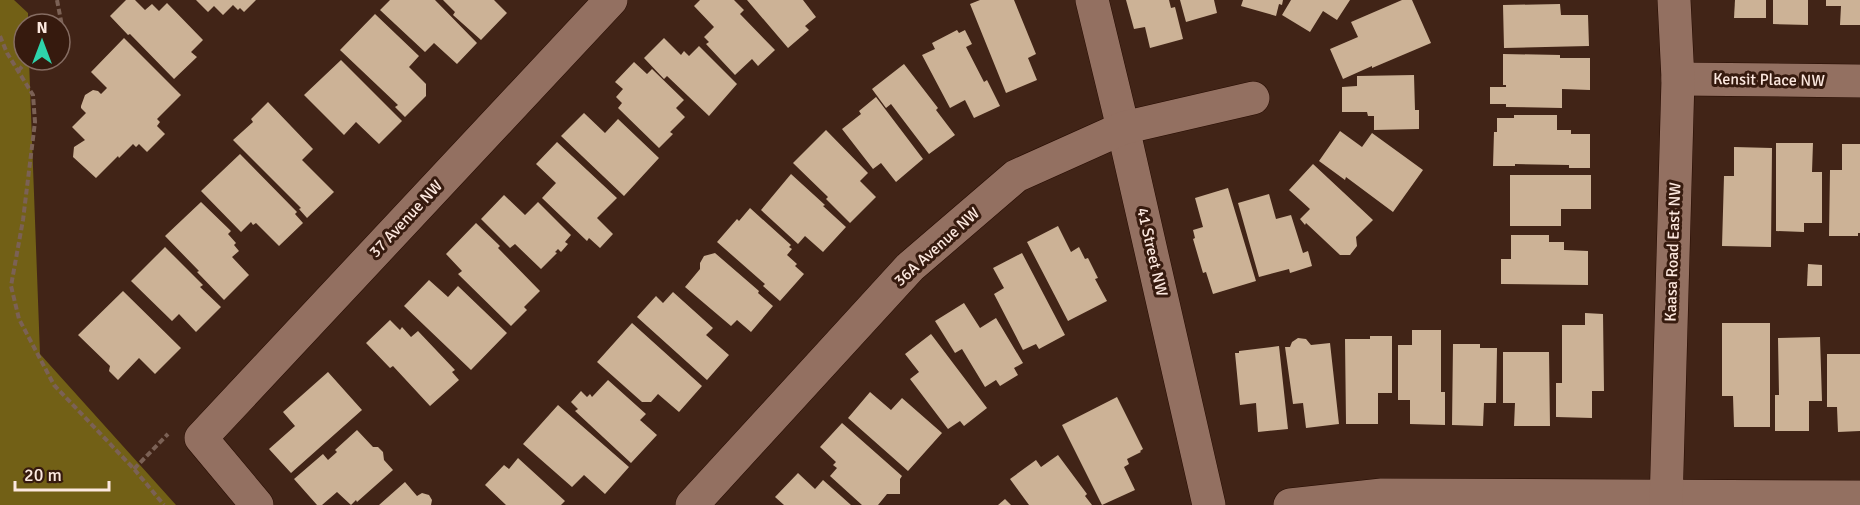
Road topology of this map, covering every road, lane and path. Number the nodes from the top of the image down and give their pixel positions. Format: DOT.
graph roads {
  1 [pos="611,0"];
  2 [pos="1092,0"];
  3 [pos="1674,0"];
  4 [pos="0,36"];
  5 [pos="12,59"];
  6 [pos="19,72"];
  7 [pos="1678,79"];
  8 [pos="1860,81"];
  9 [pos="1253,98"];
  10 [pos="1123,128"];
  11 [pos="201,438"];
  12 [pos="134,469"];
  13 [pos="1860,498"];
  14 [pos="1666,501"];
  15 [pos="164,505"];
  16 [pos="257,505"];
  17 [pos="692,505"];
  18 [pos="1209,505"];
  19 [pos="1290,505"];
  1 -- 11 [label="street, 37 Avenue NW"];
  2 -- 10 [label="street, 41 Street NW"];
  3 -- 7 [label="street, Kaasa Road East NW"];
  4 -- 5 [label="path"];
  6 -- 12 [label="path"];
  7 -- 8 [label="street, Kensit Place NW"];
  7 -- 14 [label="street, Kaasa Road East NW"];
  9 -- 10 [label="street, 36A Avenue NW"];
  10 -- 17 [label="street, 36A Avenue NW"];
  10 -- 18 [label="street, 41 Street NW"];
  11 -- 12 [label="path"];
  11 -- 16 [label="street"];
  12 -- 15 [label="path"];
  13 -- 14 [label="street"];
  14 -- 19 [label="street"];
}
